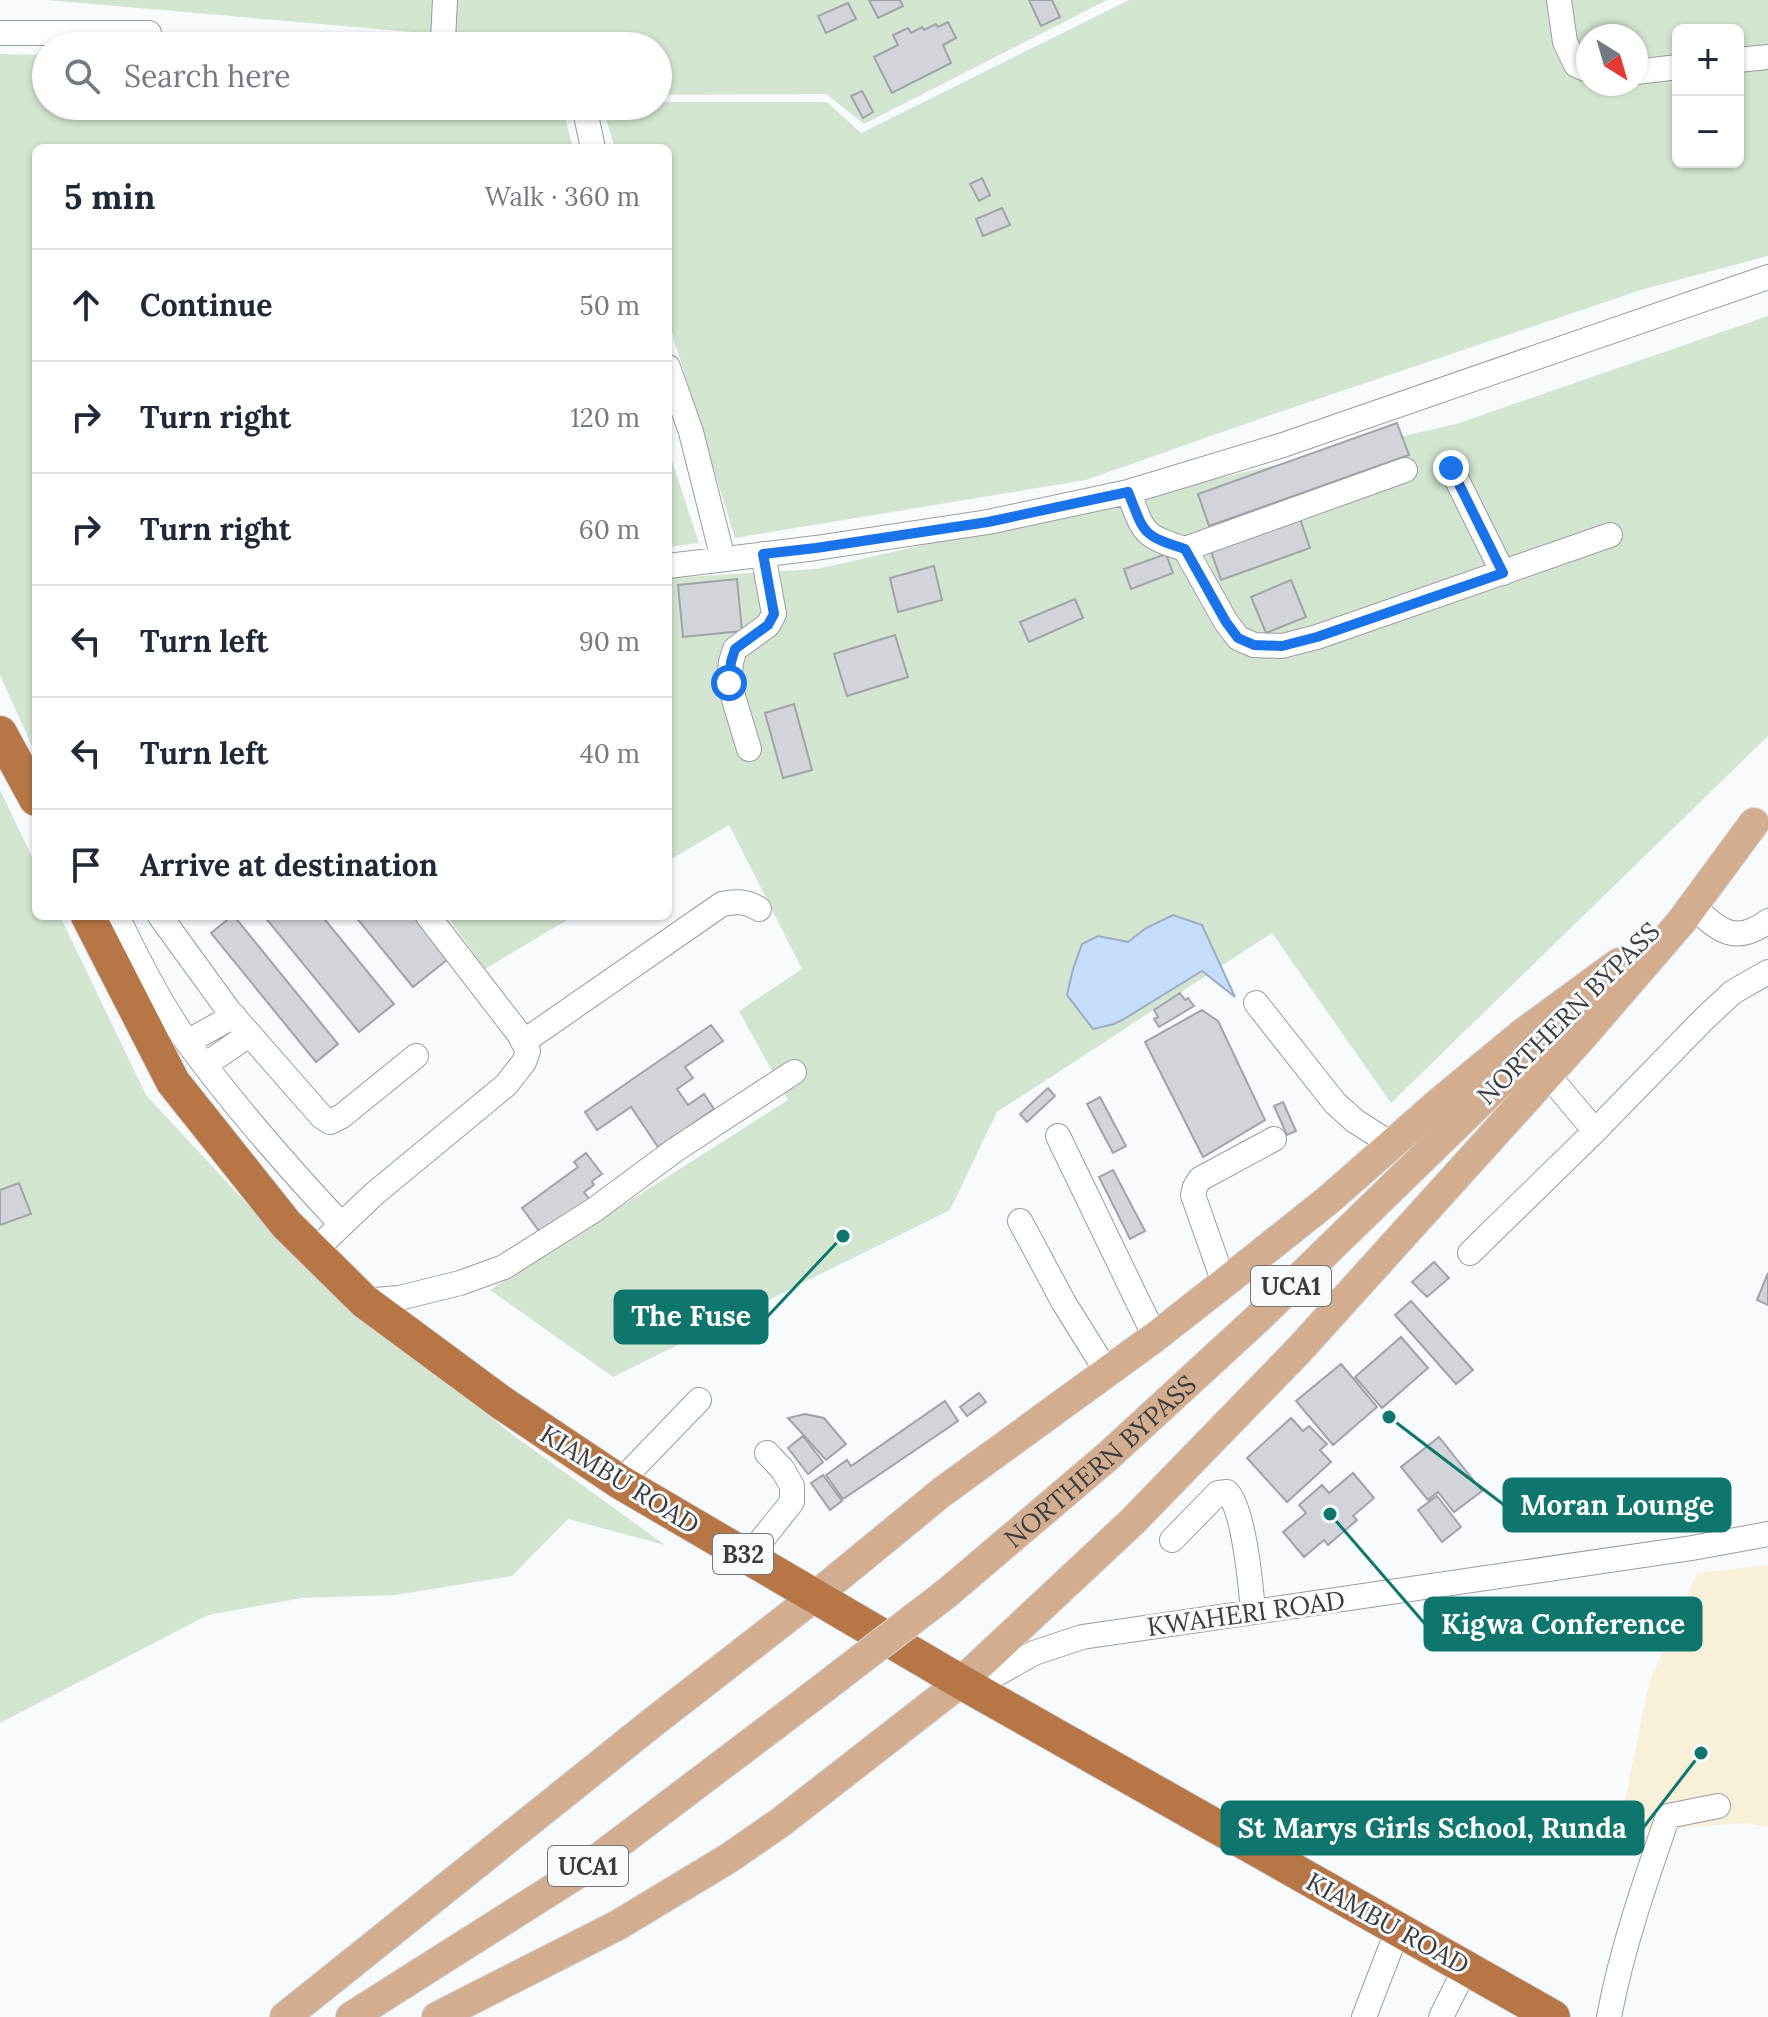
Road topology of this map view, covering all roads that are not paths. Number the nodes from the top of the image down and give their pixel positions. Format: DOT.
graph roads {
  1 [pos="445,0"];
  2 [pos="1559,0"];
  3 [pos="443,32"];
  4 [pos="0,33"];
  5 [pos="32,33"];
  6 [pos="1768,57"];
  7 [pos="1744,59"];
  8 [pos="1576,65"];
  9 [pos="1672,68"];
  10 [pos="1648,71"];
  11 [pos="587,120"];
  12 [pos="592,144"];
  13 [pos="1768,277"];
  14 [pos="672,378"];
  15 [pos="1451,468"];
  16 [pos="1405,470"];
  17 [pos="1128,492"];
  18 [pos="1610,535"];
  19 [pos="1185,549"];
  20 [pos="763,554"];
  21 [pos="723,559"];
  22 [pos="672,565"];
  23 [pos="1503,573"];
  24 [pos="0,733"];
  25 [pos="749,749"];
  26 [pos="32,792"];
  27 [pos="1761,815"];
  28 [pos="1693,906"];
  29 [pos="759,909"];
  30 [pos="90,920"];
  31 [pos="119,920"];
  32 [pos="163,920"];
  33 [pos="431,920"];
  34 [pos="1768,921"];
  35 [pos="1619,963"];
  36 [pos="1768,972"];
  37 [pos="1256,1003"];
  38 [pos="234,1016"];
  39 [pos="250,1034"];
  40 [pos="187,1042"];
  41 [pos="523,1042"];
  42 [pos="416,1056"];
  43 [pos="205,1065"];
  44 [pos="794,1072"];
  45 [pos="1548,1075"];
  46 [pos="1595,1131"];
  47 [pos="1058,1136"];
  48 [pos="1274,1139"];
  49 [pos="1391,1144"];
  50 [pos="1020,1221"];
  51 [pos="341,1224"];
  52 [pos="314,1251"];
  53 [pos="1470,1253"];
  54 [pos="1224,1283"];
  55 [pos="364,1301"];
  56 [pos="1155,1337"];
  57 [pos="1107,1372"];
  58 [pos="699,1400"];
  59 [pos="767,1453"];
  60 [pos="620,1482"];
  61 [pos="1768,1534"];
  62 [pos="1172,1540"];
  63 [pos="748,1557"];
  64 [pos="814,1597"];
  65 [pos="1253,1612"];
  66 [pos="966,1685"];
  67 [pos="1718,1806"];
  68 [pos="1398,1929"];
  69 [pos="1466,1967"];
  70 [pos="285,2017"];
  71 [pos="351,2017"];
  72 [pos="437,2017"];
  73 [pos="1364,2017"];
  74 [pos="1441,2017"];
  75 [pos="1553,2017"];
  76 [pos="1609,2017"];
  1 -- 3 [label="street"];
  2 -- 8 [label="street"];
  4 -- 5 [label="street"];
  6 -- 7 [label="street"];
  9 -- 10 [label="street"];
  11 -- 12 [label="street"];
  13 -- 17 [label="street"];
  14 -- 21 [label="street"];
  15 -- 23 [label="street"];
  16 -- 19 [label="street"];
  17 -- 19 [label="street"];
  17 -- 20 [label="street"];
  18 -- 23 [label="street"];
  19 -- 23 [label="street"];
  20 -- 21 [label="street"];
  20 -- 25 [label="street"];
  21 -- 22 [label="street"];
  24 -- 26 [label="highway"];
  27 -- 28 [label="main road"];
  27 -- 35 [label="main road, NORTHERN BYPASS / UCA1"];
  28 -- 34 [label="street"];
  28 -- 45 [label="main road"];
  29 -- 41 [label="street"];
  30 -- 52 [label="highway, KIAMBU ROAD / B32"];
  31 -- 40 [label="street"];
  32 -- 38 [label="street"];
  33 -- 41 [label="street"];
  35 -- 49 [label="main road"];
  35 -- 71 [label="main road, NORTHERN BYPASS / UCA1, bridge"];
  36 -- 46 [label="street"];
  37 -- 49 [label="street"];
  38 -- 39 [label="street"];
  38 -- 40 [label="street"];
  39 -- 42 [label="street"];
  39 -- 43 [label="street"];
  40 -- 43 [label="street"];
  41 -- 51 [label="street"];
  43 -- 51 [label="street"];
  44 -- 55 [label="street"];
  45 -- 46 [label="street"];
  45 -- 66 [label="main road"];
  46 -- 53 [label="street"];
  47 -- 56 [label="street"];
  48 -- 54 [label="street"];
  49 -- 54 [label="main road"];
  50 -- 57 [label="street"];
  51 -- 52 [label="street"];
  52 -- 55 [label="highway, KIAMBU ROAD / B32"];
  54 -- 56 [label="main road"];
  55 -- 60 [label="highway, KIAMBU ROAD / B32"];
  56 -- 57 [label="main road"];
  57 -- 64 [label="main road"];
  58 -- 60 [label="street"];
  59 -- 63 [label="street"];
  60 -- 63 [label="highway, KIAMBU ROAD / B32"];
  61 -- 65 [label="street, KWAHERI ROAD"];
  62 -- 65 [label="street"];
  63 -- 64 [label="highway, KIAMBU ROAD / B32"];
  64 -- 66 [label="highway, KIAMBU ROAD / B32"];
  64 -- 70 [label="main road"];
  65 -- 66 [label="street, KWAHERI ROAD"];
  66 -- 68 [label="highway, KIAMBU ROAD / B32"];
  66 -- 72 [label="main road"];
  67 -- 76 [label="street"];
  68 -- 69 [label="highway, KIAMBU ROAD / B32"];
  68 -- 73 [label="street"];
  69 -- 74 [label="street"];
  69 -- 75 [label="highway, KIAMBU ROAD / B32"];
}
